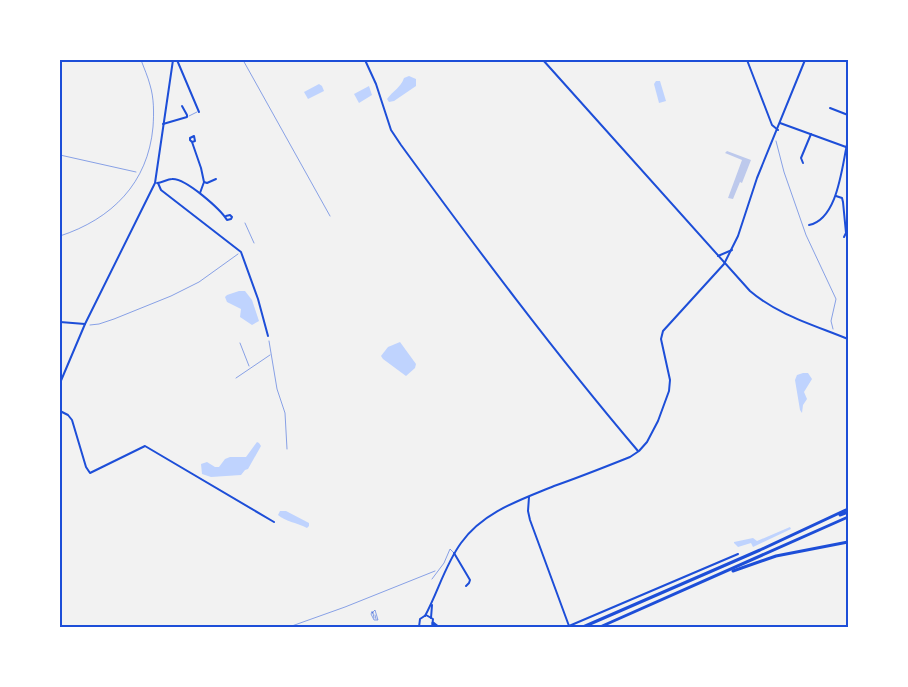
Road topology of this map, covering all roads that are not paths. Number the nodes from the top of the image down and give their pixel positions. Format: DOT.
graph roads {
  1 [pos="141,60"];
  2 [pos="172,60"];
  3 [pos="177,60"];
  4 [pos="365,60"];
  5 [pos="543,60"];
  6 [pos="747,60"];
  7 [pos="805,60"];
  8 [pos="182,106"];
  9 [pos="830,108"];
  10 [pos="199,112"];
  11 [pos="848,115"];
  12 [pos="187,116"];
  13 [pos="780,123"];
  14 [pos="163,124"];
  15 [pos="778,130"];
  16 [pos="811,134"];
  17 [pos="848,140"];
  18 [pos="192,142"];
  19 [pos="846,147"];
  20 [pos="803,163"];
  21 [pos="216,179"];
  22 [pos="204,182"];
  23 [pos="157,183"];
  24 [pos="200,193"];
  25 [pos="836,196"];
  26 [pos="226,216"];
  27 [pos="809,225"];
  28 [pos="60,236"];
  29 [pos="844,237"];
  30 [pos="732,250"];
  31 [pos="718,256"];
  32 [pos="724,264"];
  33 [pos="60,322"];
  34 [pos="86,324"];
  35 [pos="268,336"];
  36 [pos="848,339"];
  37 [pos="60,383"];
  38 [pos="60,411"];
  39 [pos="639,452"];
  40 [pos="529,497"];
  41 [pos="848,510"];
  42 [pos="848,517"];
  43 [pos="274,522"];
  44 [pos="848,542"];
  45 [pos="454,554"];
  46 [pos="738,554"];
  47 [pos="725,573"];
  48 [pos="432,580"];
  49 [pos="466,586"];
  50 [pos="432,604"];
  51 [pos="425,616"];
  52 [pos="431,618"];
  53 [pos="433,622"];
  54 [pos="420,626"];
  55 [pos="432,627"];
  56 [pos="438,627"];
  57 [pos="583,627"];
  58 [pos="600,627"];
  1 -- 28 [label="lane"];
  2 -- 14 [label="street"];
  3 -- 10 [label="street"];
  4 -- 39 [label="street"];
  5 -- 31 [label="street"];
  6 -- 15 [label="street"];
  7 -- 13 [label="street"];
  8 -- 12 [label="street"];
  9 -- 11 [label="street"];
  10 -- 12 [label="lane"];
  12 -- 14 [label="street"];
  13 -- 15 [label="street"];
  13 -- 16 [label="street"];
  14 -- 23 [label="street"];
  15 -- 30 [label="street"];
  16 -- 19 [label="street"];
  16 -- 20 [label="street"];
  17 -- 19 [label="street"];
  18 -- 22 [label="street"];
  19 -- 25 [label="street"];
  21 -- 22 [label="street"];
  22 -- 24 [label="street"];
  23 -- 24 [label="street"];
  23 -- 34 [label="street"];
  23 -- 35 [label="street"];
  24 -- 26 [label="street"];
  25 -- 27 [label="street"];
  25 -- 29 [label="street"];
  30 -- 31 [label="street"];
  30 -- 32 [label="street"];
  31 -- 32 [label="street"];
  32 -- 36 [label="street"];
  32 -- 39 [label="street"];
  33 -- 34 [label="street"];
  34 -- 37 [label="street"];
  38 -- 43 [label="street"];
  39 -- 40 [label="street"];
  40 -- 45 [label="street"];
  40 -- 46 [label="street"];
  41 -- 57 [label="highway"];
  42 -- 47 [label="highway"];
  44 -- 47 [label="highway"];
  45 -- 48 [label="lane"];
  45 -- 49 [label="street"];
  45 -- 50 [label="street"];
  47 -- 58 [label="highway"];
  50 -- 51 [label="street"];
  50 -- 52 [label="street"];
  51 -- 52 [label="street"];
  51 -- 54 [label="street"];
  52 -- 53 [label="street"];
  53 -- 55 [label="street"];
  53 -- 56 [label="highway"];
}
